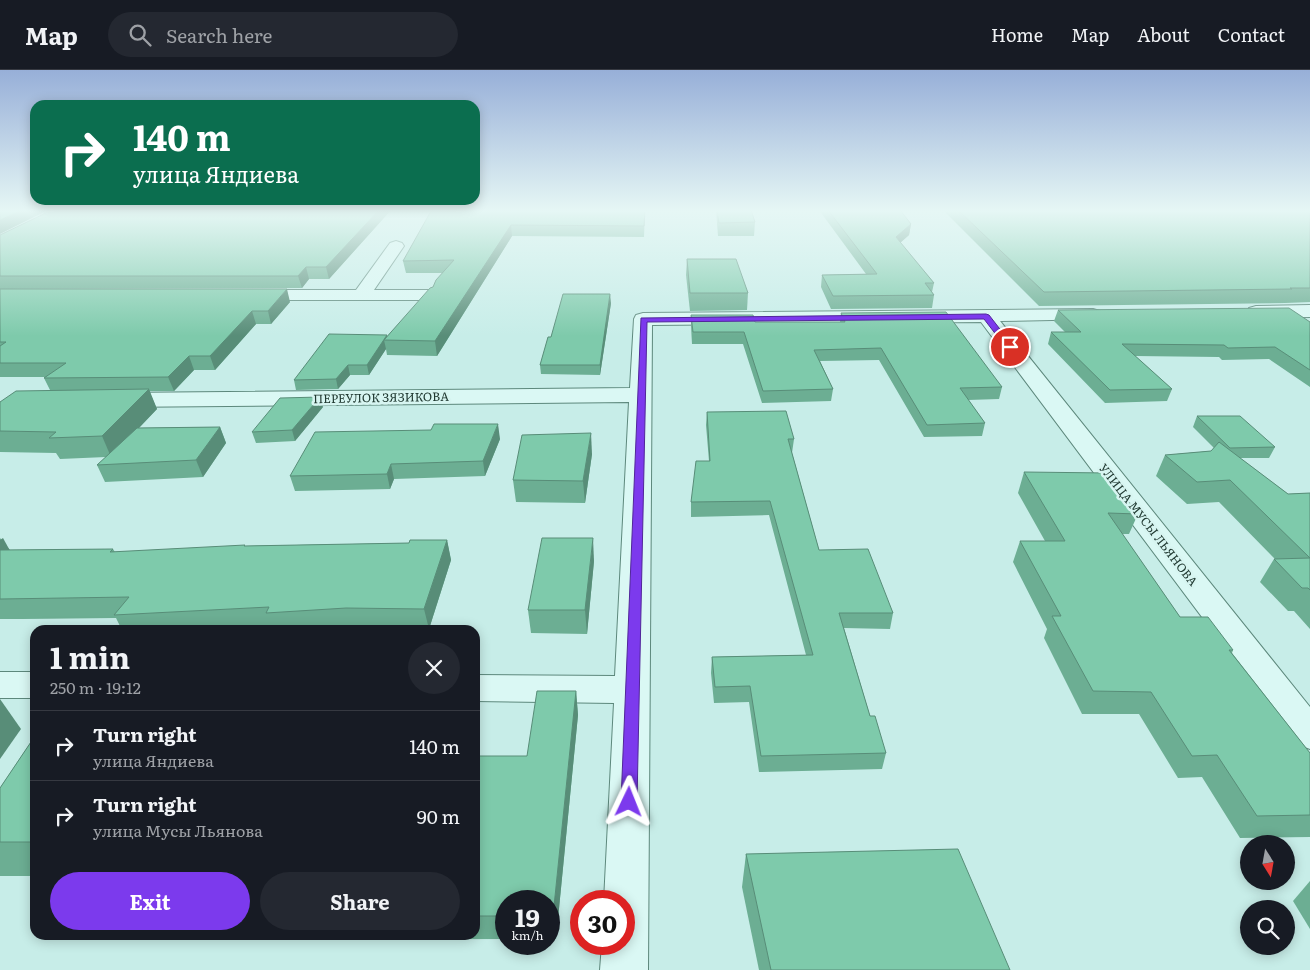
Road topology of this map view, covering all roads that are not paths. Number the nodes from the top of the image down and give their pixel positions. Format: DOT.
graph roads {
  1 [pos="392,252"];
  2 [pos="234,295"];
  3 [pos="361,295"];
  4 [pos="428,295"];
  5 [pos="1243,312"];
  6 [pos="1307,313"];
  7 [pos="1114,314"];
  8 [pos="986,316"];
  9 [pos="641,395"];
  10 [pos="99,400"];
  11 [pos="0,685"];
  12 [pos="30,685"];
  13 [pos="480,688"];
  14 [pos="632,690"];
  15 [pos="1310,734"];
  16 [pos="624,970"];
  1 -- 3 [label="street"];
  2 -- 3 [label="street"];
  3 -- 4 [label="street"];
  5 -- 6 [label="street"];
  7 -- 8 [label="street"];
  8 -- 9 [label="street"];
  8 -- 15 [label="street, УЛИЦА МУСЫ ЛЬЯНОВА"];
  9 -- 10 [label="street, ПЕРЕУЛОК ЗЯЗИКОВА"];
  9 -- 14 [label="street"];
  11 -- 12 [label="street"];
  13 -- 14 [label="street"];
  14 -- 16 [label="street"];
}
